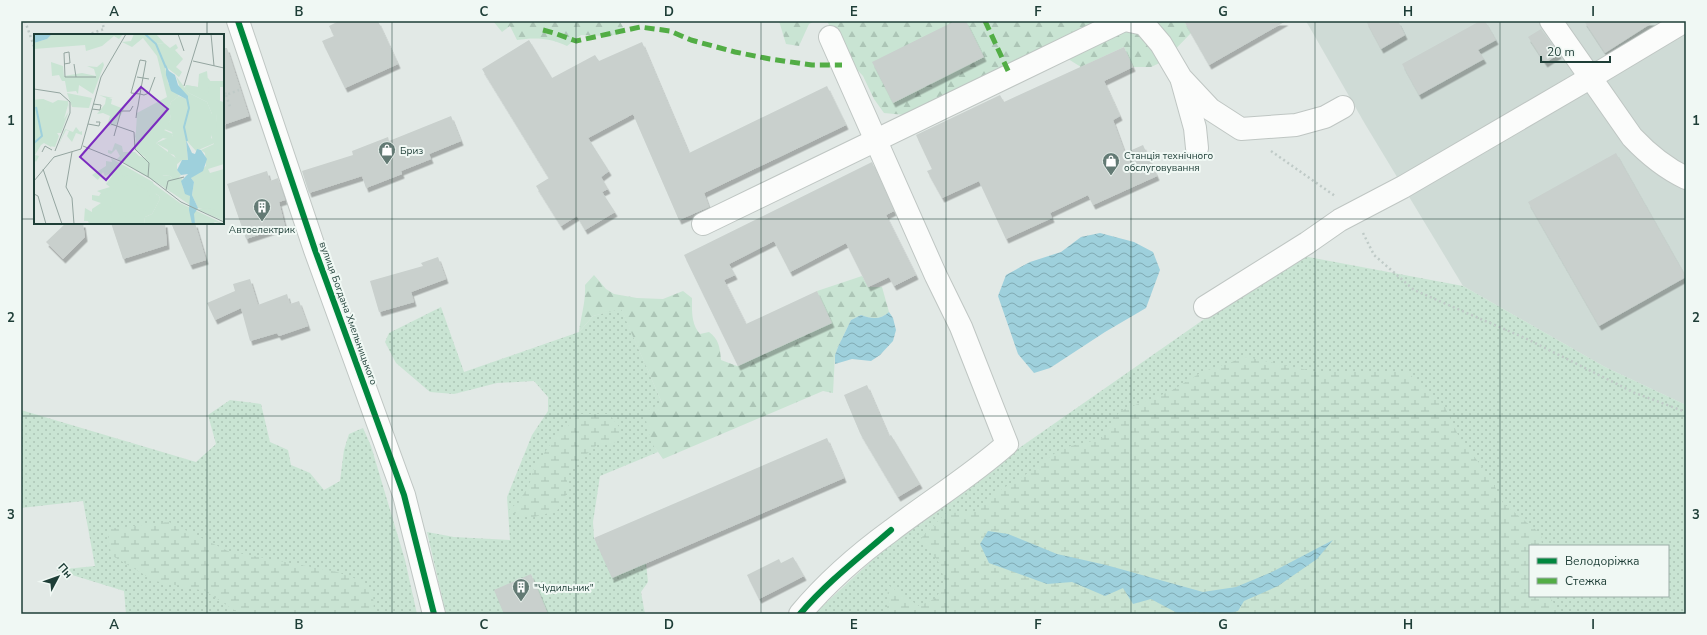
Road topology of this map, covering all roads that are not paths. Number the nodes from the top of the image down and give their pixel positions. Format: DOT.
graph roads {
  1 [pos="238,21"];
  2 [pos="1122,21"];
  3 [pos="1130,21"];
  4 [pos="1551,21"];
  5 [pos="1684,21"];
  6 [pos="830,37"];
  7 [pos="1181,78"];
  8 [pos="1590,78"];
  9 [pos="1342,107"];
  10 [pos="875,140"];
  11 [pos="1197,148"];
  12 [pos="1686,178"];
  13 [pos="703,224"];
  14 [pos="1205,307"];
  15 [pos="434,614"];
  16 [pos="800,614"];
  1 -- 15 [label="street, вулиця Богдана Хмельницького"];
  2 -- 10 [label="street"];
  3 -- 7 [label="street"];
  4 -- 8 [label="street"];
  5 -- 8 [label="street"];
  6 -- 10 [label="street"];
  7 -- 9 [label="street"];
  7 -- 11 [label="street"];
  8 -- 12 [label="street"];
  8 -- 14 [label="street"];
  10 -- 13 [label="street"];
  10 -- 16 [label="street"];
}
